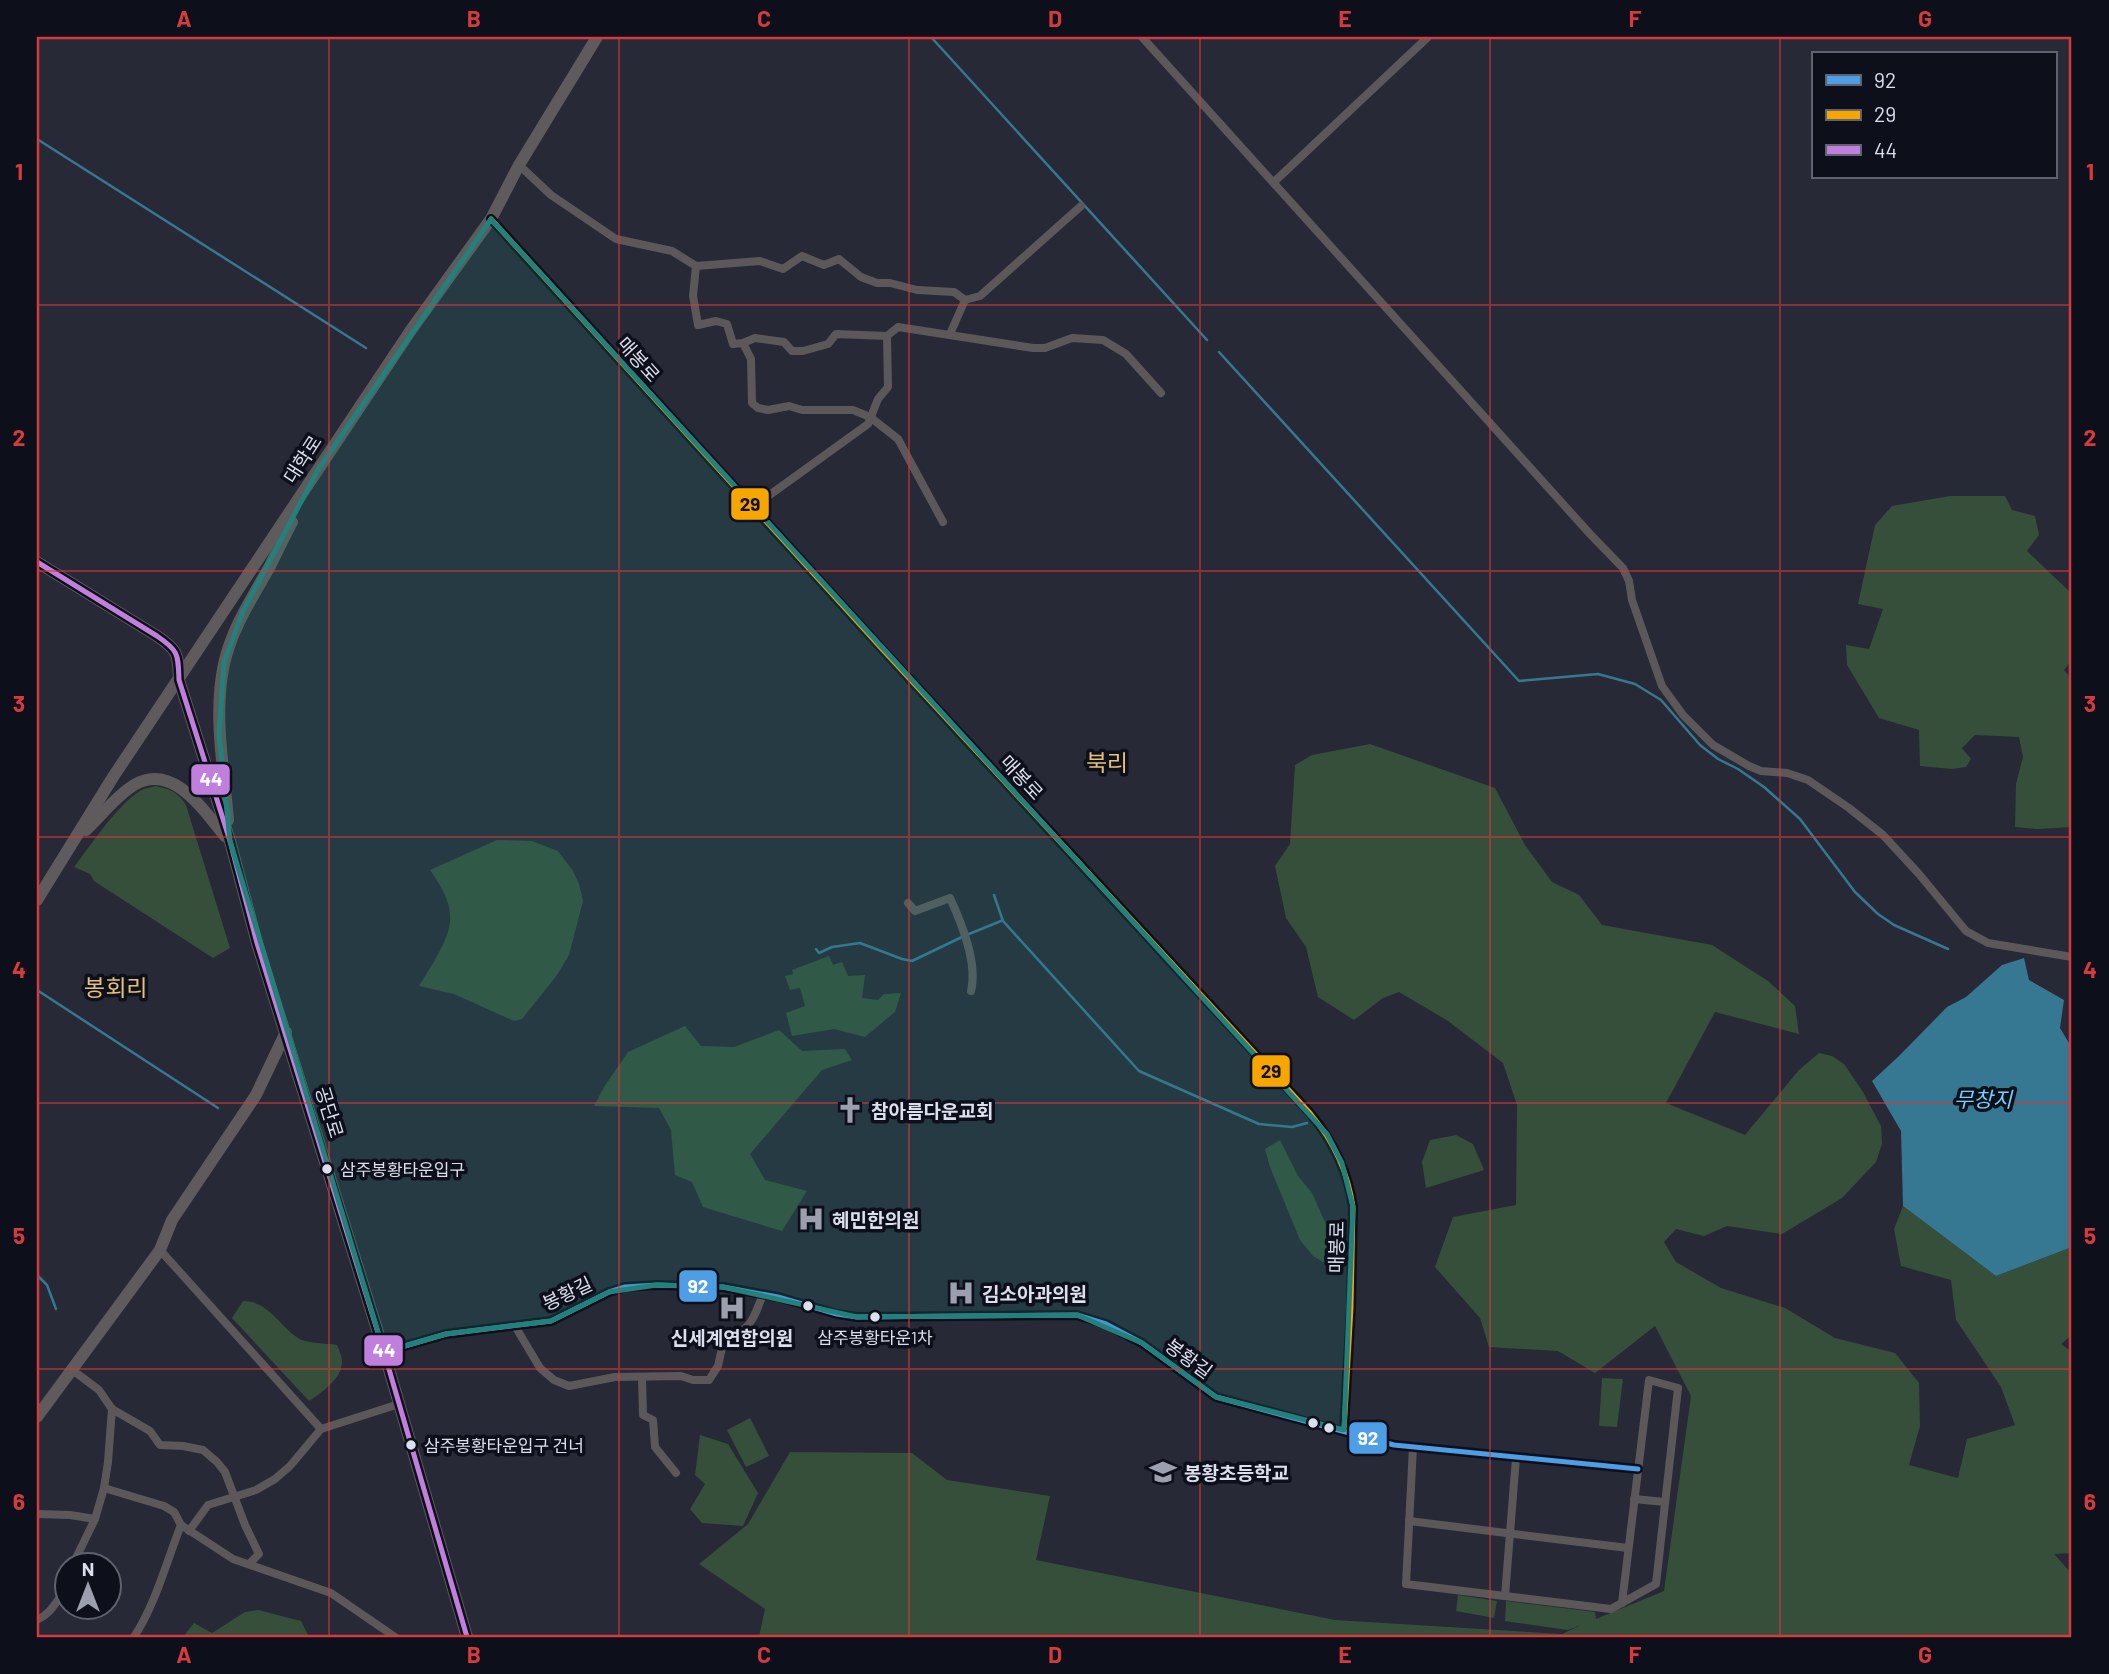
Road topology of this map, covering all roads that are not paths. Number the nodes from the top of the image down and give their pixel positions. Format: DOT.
graph roads {
  1 [pos="597,37"];
  2 [pos="1142,37"];
  3 [pos="1428,37"];
  4 [pos="519,165"];
  5 [pos="1274,182"];
  6 [pos="1081,206"];
  7 [pos="491,219"];
  8 [pos="696,266"];
  9 [pos="965,300"];
  10 [pos="950,334"];
  11 [pos="887,336"];
  12 [pos="743,343"];
  13 [pos="1161,393"];
  14 [pos="870,417"];
  15 [pos="319,468"];
  16 [pos="753,507"];
  17 [pos="943,522"];
  18 [pos="37,562"];
  19 [pos="179,680"];
  20 [pos="230,841"];
  21 [pos="71,845"];
  22 [pos="37,900"];
  23 [pos="908,903"];
  24 [pos="2072,957"];
  25 [pos="971,991"];
  26 [pos="286,1032"];
  27 [pos="160,1250"];
  28 [pos="762,1294"];
  29 [pos="515,1326"];
  30 [pos="384,1353"];
  31 [pos="71,1369"];
  32 [pos="642,1377"];
  33 [pos="399,1404"];
  34 [pos="112,1409"];
  35 [pos="37,1417"];
  36 [pos="321,1429"];
  37 [pos="1344,1430"];
  38 [pos="1413,1447"];
  39 [pos="1516,1458"];
  40 [pos="1638,1469"];
  41 [pos="676,1473"];
  42 [pos="104,1488"];
  43 [pos="234,1498"];
  44 [pos="1634,1499"];
  45 [pos="1665,1503"];
  46 [pos="37,1514"];
  47 [pos="95,1519"];
  48 [pos="1409,1521"];
  49 [pos="185,1528"];
  50 [pos="1510,1534"];
  51 [pos="1628,1548"];
  52 [pos="78,1552"];
  53 [pos="249,1564"];
  54 [pos="1505,1596"];
  55 [pos="1622,1603"];
  56 [pos="52,1609"];
  57 [pos="37,1620"];
  58 [pos="134,1637"];
  59 [pos="395,1637"];
  60 [pos="467,1637"];
  1 -- 4 [label="street, 대학로"];
  2 -- 5 [label="street"];
  3 -- 5 [label="street"];
  4 -- 7 [label="street, 대학로"];
  4 -- 8 [label="street"];
  5 -- 24 [label="street"];
  6 -- 9 [label="street"];
  7 -- 15 [label="street, 대학로"];
  7 -- 16 [label="street, 매봉로"];
  8 -- 9 [label="street"];
  8 -- 12 [label="street"];
  9 -- 10 [label="street"];
  10 -- 11 [label="street"];
  10 -- 13 [label="street"];
  11 -- 12 [label="street"];
  11 -- 14 [label="street"];
  12 -- 14 [label="street"];
  14 -- 16 [label="street"];
  14 -- 17 [label="street"];
  15 -- 19 [label="street, 대학로"];
  15 -- 20 [label="street"];
  16 -- 37 [label="street, 매봉로"];
  18 -- 19 [label="street, 공단로"];
  19 -- 20 [label="street, 공단로"];
  19 -- 21 [label="street, 대학로"];
  20 -- 21 [label="street"];
  20 -- 26 [label="street, 공단로"];
  21 -- 22 [label="street, 대학로"];
  23 -- 25 [label="street"];
  26 -- 27 [label="street"];
  26 -- 30 [label="street, 공단로"];
  27 -- 31 [label="street"];
  27 -- 36 [label="street"];
  28 -- 29 [label="street, 봉황길"];
  28 -- 32 [label="street"];
  28 -- 37 [label="street, 봉황길"];
  29 -- 30 [label="street, 봉황길"];
  29 -- 32 [label="street"];
  30 -- 33 [label="street, 공단로"];
  31 -- 34 [label="street"];
  31 -- 35 [label="street"];
  32 -- 41 [label="street"];
  33 -- 36 [label="street"];
  33 -- 60 [label="street, 공단로"];
  34 -- 42 [label="street"];
  34 -- 43 [label="street"];
  36 -- 43 [label="street"];
  37 -- 38 [label="street, 봉황길"];
  38 -- 39 [label="street, 봉황길"];
  38 -- 48 [label="street"];
  39 -- 40 [label="street, 봉황길"];
  39 -- 50 [label="street"];
  40 -- 44 [label="street"];
  40 -- 45 [label="street"];
  42 -- 47 [label="street"];
  42 -- 49 [label="street"];
  43 -- 49 [label="street"];
  43 -- 53 [label="street"];
  44 -- 45 [label="street"];
  44 -- 51 [label="street"];
  45 -- 55 [label="street"];
  46 -- 47 [label="street"];
  47 -- 52 [label="street"];
  48 -- 50 [label="street"];
  48 -- 54 [label="street"];
  49 -- 53 [label="street"];
  49 -- 58 [label="street"];
  50 -- 51 [label="street"];
  50 -- 54 [label="street"];
  51 -- 55 [label="street"];
  53 -- 59 [label="street"];
  54 -- 55 [label="street"];
  56 -- 57 [label="street"];
}
